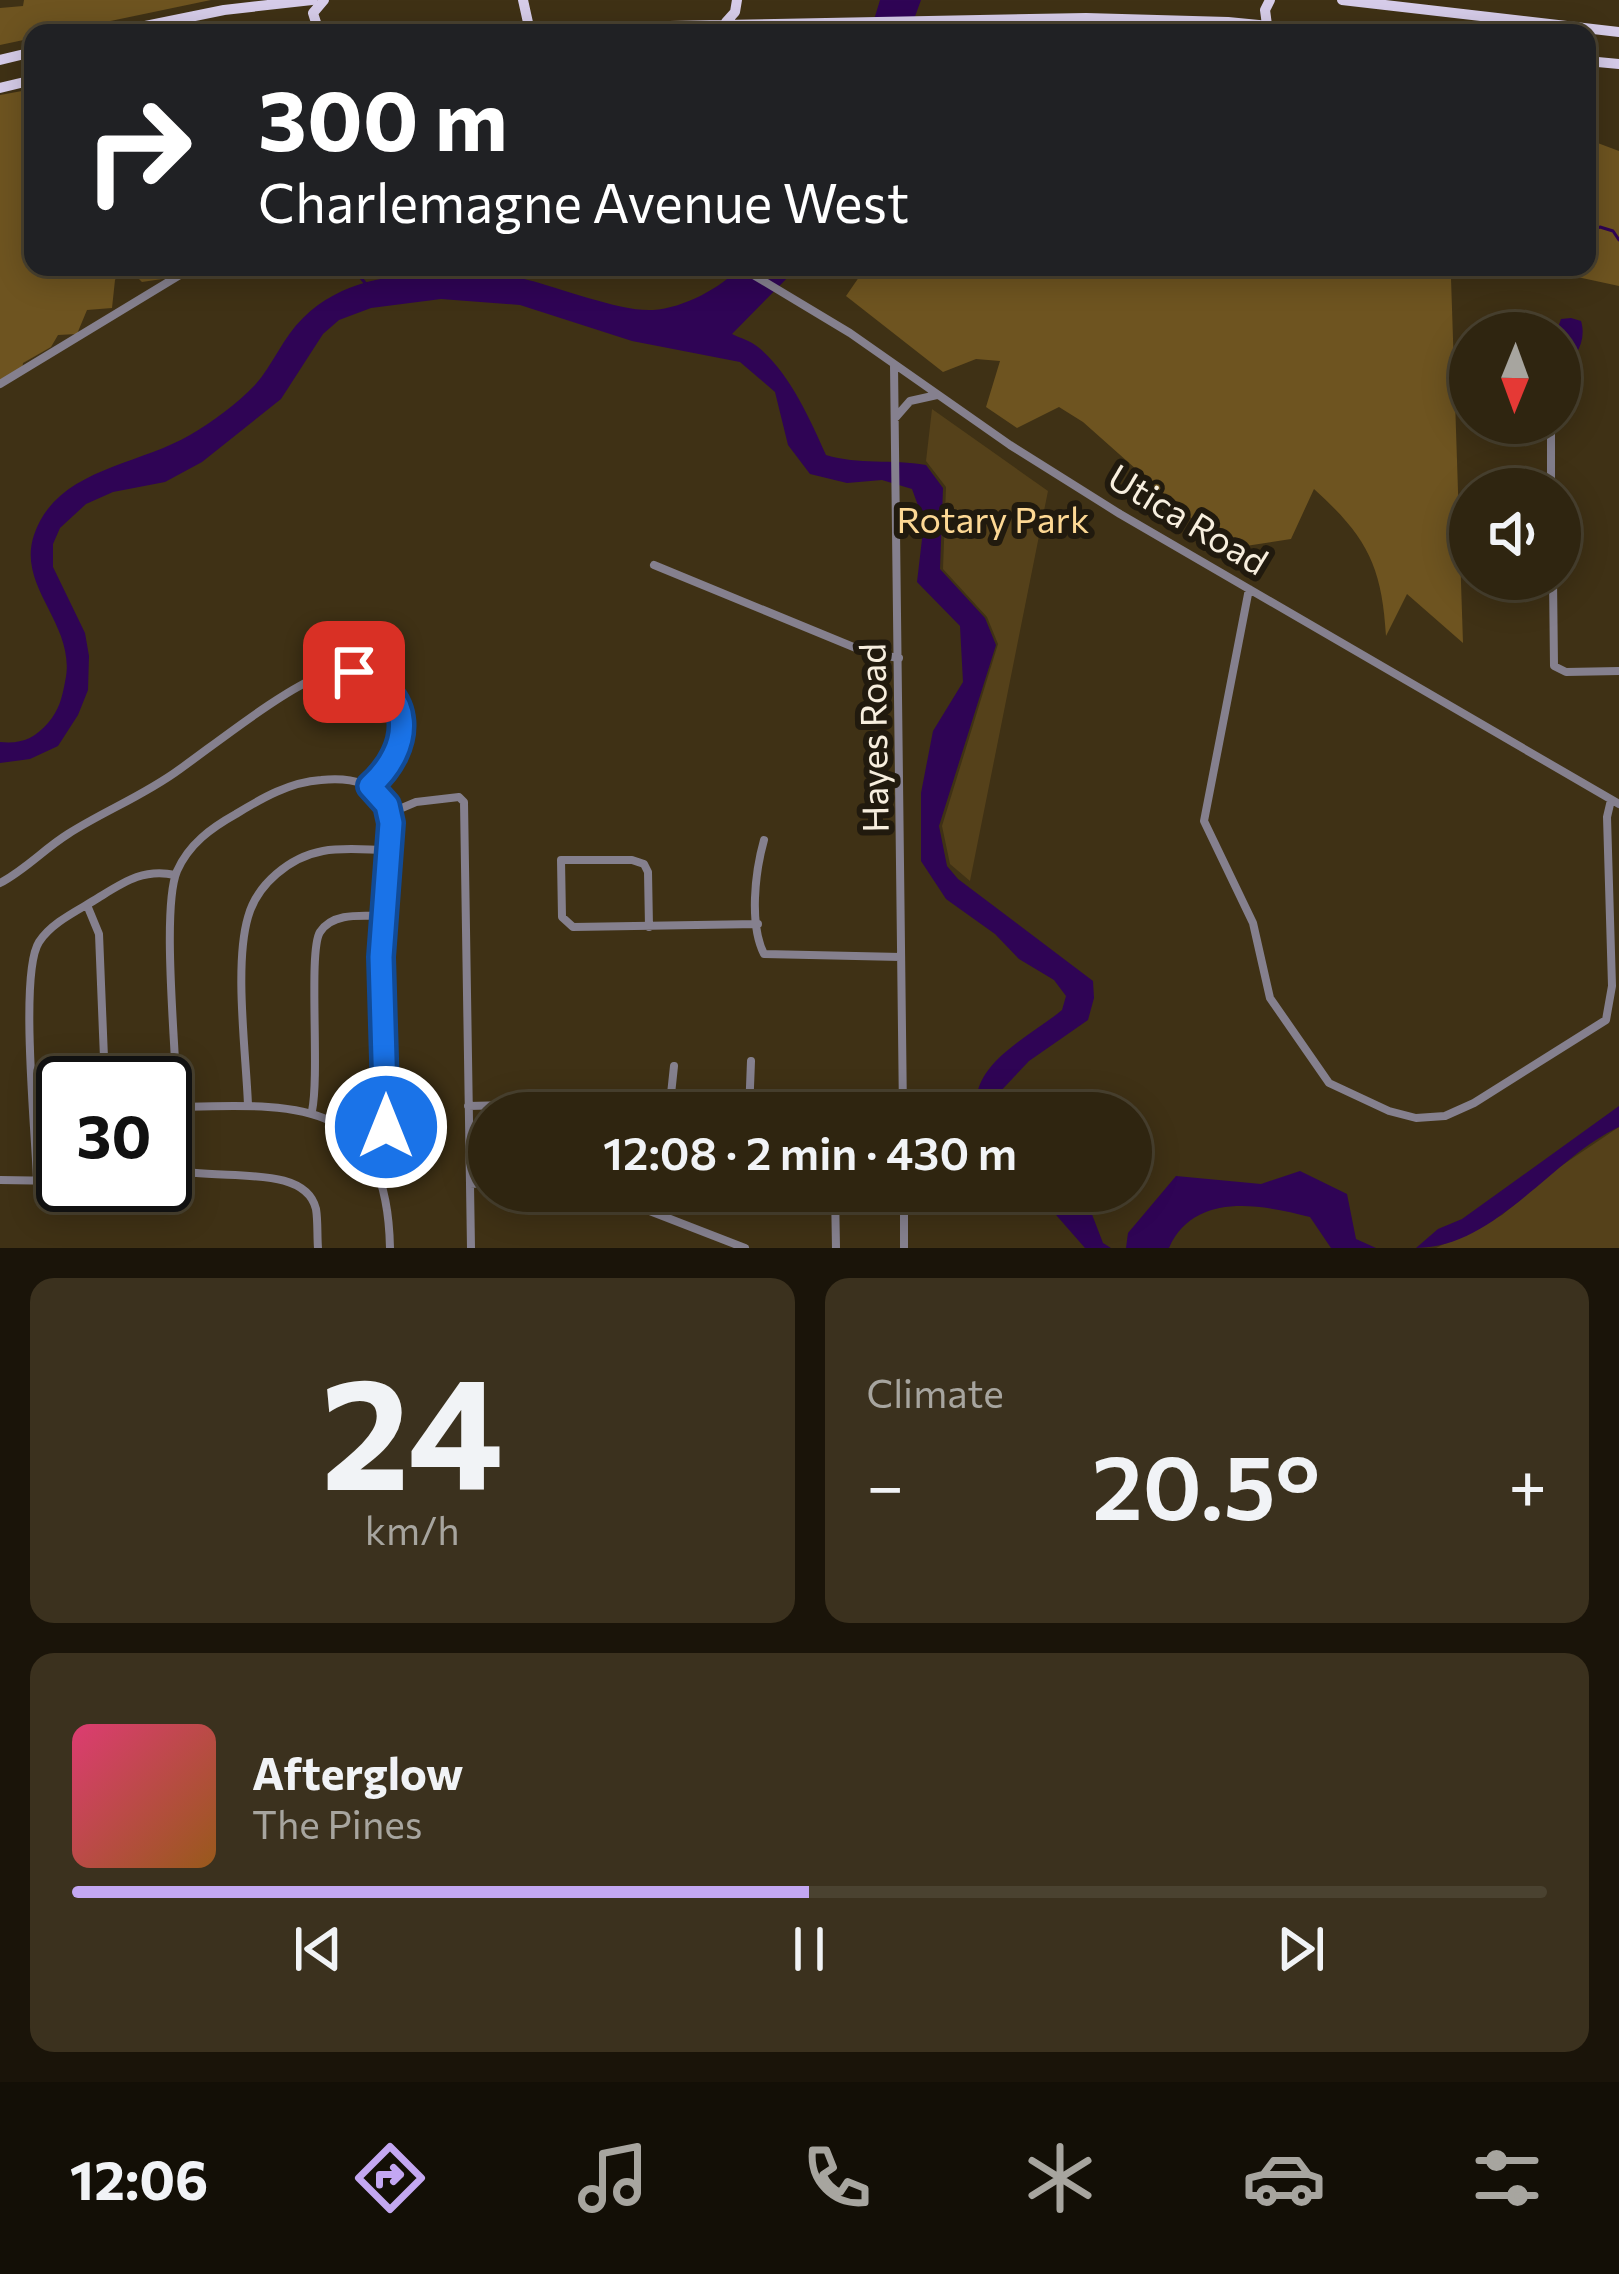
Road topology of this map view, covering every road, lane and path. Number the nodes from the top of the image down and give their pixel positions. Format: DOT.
graph roads {
  1 [pos="312,0"];
  2 [pos="736,0"];
  3 [pos="1342,0"];
  4 [pos="155,24"];
  5 [pos="723,24"];
  6 [pos="1243,24"];
  7 [pos="1550,24"];
  8 [pos="178,276"];
  9 [pos="756,276"];
  10 [pos="894,363"];
  11 [pos="0,384"];
  12 [pos="937,395"];
  13 [pos="895,418"];
  14 [pos="654,565"];
  15 [pos="1249,589"];
  16 [pos="1553,600"];
  17 [pos="899,658"];
  18 [pos="1619,671"];
  19 [pos="370,786"];
  20 [pos="1615,802"];
  21 [pos="390,813"];
  22 [pos="764,840"];
  23 [pos="389,850"];
  24 [pos="175,875"];
  25 [pos="0,883"];
  26 [pos="87,905"];
  27 [pos="382,916"];
  28 [pos="758,924"];
  29 [pos="649,927"];
  30 [pos="901,958"];
  31 [pos="104,1056"];
  32 [pos="175,1056"];
  33 [pos="751,1061"];
  34 [pos="674,1066"];
  35 [pos="672,1092"];
  36 [pos="750,1092"];
  37 [pos="903,1092"];
  38 [pos="248,1105"];
  39 [pos="468,1106"];
  40 [pos="192,1107"];
  41 [pos="312,1111"];
  42 [pos="36,1124"];
  43 [pos="368,1155"];
  44 [pos="192,1175"];
  45 [pos="0,1180"];
  46 [pos="36,1180"];
  47 [pos="470,1212"];
  48 [pos="653,1212"];
  49 [pos="835,1212"];
  50 [pos="904,1212"];
  51 [pos="318,1248"];
  52 [pos="390,1248"];
  53 [pos="471,1248"];
  54 [pos="746,1248"];
  55 [pos="836,1248"];
  56 [pos="904,1248"];
  1 -- 4 [label="main road"];
  2 -- 5 [label="main road"];
  3 -- 7 [label="main road"];
  5 -- 6 [label="main road"];
  8 -- 11 [label="street"];
  9 -- 10 [label="street, Utica Road"];
  10 -- 12 [label="street, Utica Road"];
  10 -- 13 [label="street, Hayes Road"];
  12 -- 13 [label="street"];
  12 -- 15 [label="street, Utica Road"];
  13 -- 17 [label="street, Hayes Road"];
  14 -- 17 [label="street"];
  15 -- 20 [label="street, Utica Road"];
  15 -- 20 [label="street"];
  16 -- 18 [label="street"];
  17 -- 30 [label="street, Hayes Road"];
  19 -- 21 [label="street"];
  19 -- 24 [label="street"];
  19 -- 25 [label="street"];
  21 -- 23 [label="street"];
  21 -- 39 [label="street"];
  22 -- 28 [label="street"];
  23 -- 27 [label="street"];
  23 -- 38 [label="street"];
  24 -- 26 [label="street"];
  24 -- 32 [label="street"];
  26 -- 31 [label="street"];
  26 -- 42 [label="street"];
  27 -- 41 [label="street"];
  27 -- 43 [label="street"];
  28 -- 29 [label="street"];
  28 -- 30 [label="street"];
  29 -- 29 [label="street"];
  30 -- 37 [label="street, Hayes Road"];
  33 -- 36 [label="street"];
  34 -- 35 [label="street"];
  38 -- 40 [label="street"];
  38 -- 41 [label="street"];
  41 -- 43 [label="street"];
  43 -- 52 [label="street"];
  44 -- 51 [label="street"];
  45 -- 46 [label="street"];
  47 -- 53 [label="street"];
  48 -- 54 [label="street"];
  49 -- 55 [label="street"];
  50 -- 56 [label="street"];
}
